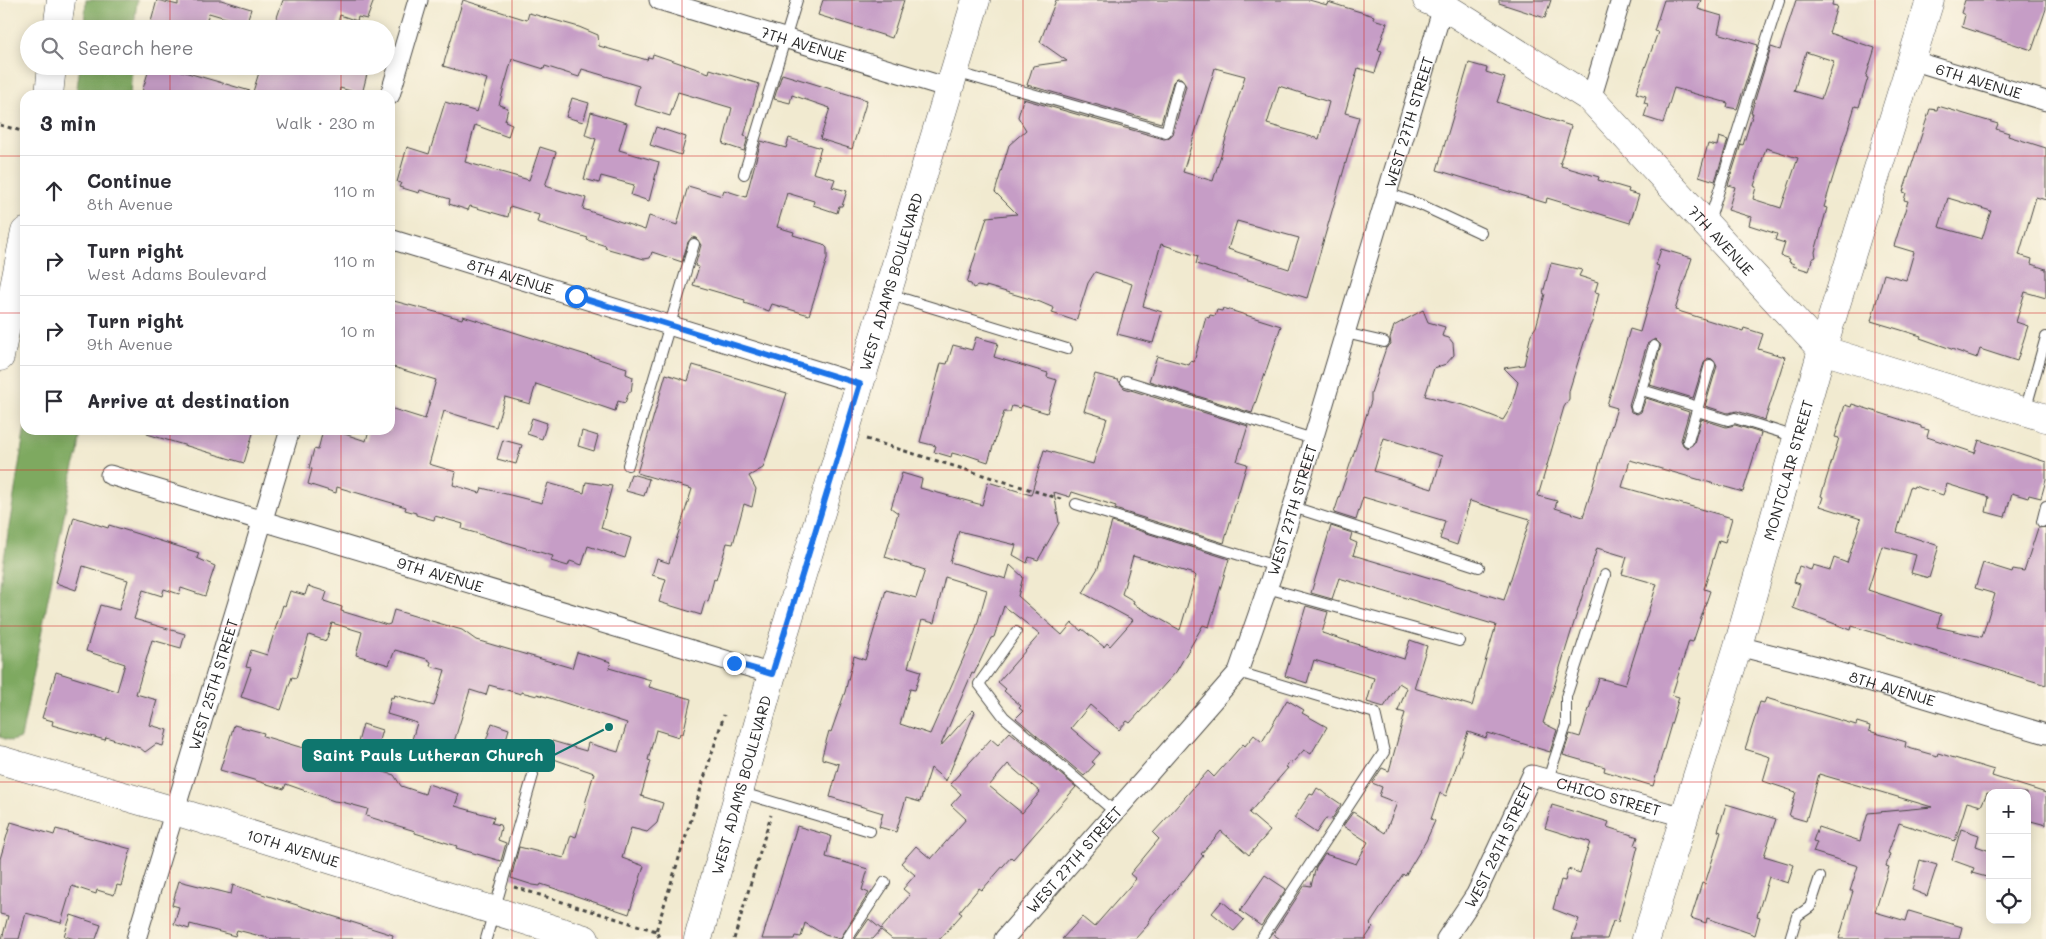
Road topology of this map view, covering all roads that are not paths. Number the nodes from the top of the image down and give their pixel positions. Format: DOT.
graph roads {
  1 [pos="60,0"];
  2 [pos="418,0"];
  3 [pos="659,0"];
  4 [pos="797,0"];
  5 [pos="976,0"];
  6 [pos="1621,0"];
  7 [pos="1779,0"];
  8 [pos="1930,0"];
  9 [pos="1443,4"];
  10 [pos="58,20"];
  11 [pos="785,38"];
  12 [pos="1912,60"];
  13 [pos="51,75"];
  14 [pos="951,80"];
  15 [pos="1179,84"];
  16 [pos="50,90"];
  17 [pos="391,90"];
  18 [pos="1591,99"];
  19 [pos="2046,101"];
  20 [pos="744,174"];
  21 [pos="1387,193"];
  22 [pos="1708,226"];
  23 [pos="1481,233"];
  24 [pos="395,241"];
  25 [pos="694,244"];
  26 [pos="20,257"];
  27 [pos="887,294"];
  28 [pos="669,325"];
  29 [pos="1345,333"];
  30 [pos="2046,337"];
  31 [pos="1384,342"];
  32 [pos="1654,346"];
  33 [pos="1067,349"];
  34 [pos="1822,350"];
  35 [pos="0,357"];
  36 [pos="1710,364"];
  37 [pos="1126,381"];
  38 [pos="860,384"];
  39 [pos="1642,390"];
  40 [pos="1636,407"];
  41 [pos="1697,409"];
  42 [pos="2035,415"];
  43 [pos="289,435"];
  44 [pos="1797,437"];
  45 [pos="1313,439"];
  46 [pos="1688,440"];
  47 [pos="628,466"];
  48 [pos="110,475"];
  49 [pos="1076,504"];
  50 [pos="2046,506"];
  51 [pos="1293,507"];
  52 [pos="263,522"];
  53 [pos="2042,522"];
  54 [pos="1275,566"];
  55 [pos="1479,567"];
  56 [pos="1605,575"];
  57 [pos="1267,588"];
  58 [pos="1016,632"];
  59 [pos="1458,641"];
  60 [pos="1738,646"];
  61 [pos="1238,672"];
  62 [pos="772,674"];
  63 [pos="2046,734"];
  64 [pos="6,762"];
  65 [pos="533,775"];
  66 [pos="1540,777"];
  67 [pos="738,792"];
  68 [pos="175,811"];
  69 [pos="1115,812"];
  70 [pos="1684,817"];
  71 [pos="870,832"];
  72 [pos="1820,877"];
  73 [pos="885,882"];
  74 [pos="494,910"];
  75 [pos="1651,938"];
  76 [pos="136,939"];
  77 [pos="486,939"];
  78 [pos="585,939"];
  79 [pos="698,939"];
  80 [pos="847,939"];
  81 [pos="1004,939"];
  82 [pos="1261,939"];
  83 [pos="1446,939"];
  84 [pos="1790,939"];
  1 -- 10 [label="main road"];
  2 -- 17 [label="street"];
  3 -- 11 [label="street, 7TH AVENUE"];
  4 -- 11 [label="lane"];
  5 -- 14 [label="main road, WEST ADAMS BOULEVARD"];
  6 -- 18 [label="street"];
  7 -- 22 [label="lane"];
  8 -- 12 [label="main road, MONTCLAIR STREET"];
  9 -- 18 [label="main road, 7TH AVENUE"];
  9 -- 21 [label="street, WEST 27TH STREET"];
  11 -- 14 [label="street, 7TH AVENUE"];
  11 -- 20 [label="lane"];
  12 -- 19 [label="street, 6TH AVENUE"];
  12 -- 34 [label="main road, MONTCLAIR STREET"];
  13 -- 16 [label="main road"];
  14 -- 15 [label="lane"];
  14 -- 27 [label="main road, WEST ADAMS BOULEVARD"];
  18 -- 22 [label="main road, 7TH AVENUE"];
  21 -- 23 [label="lane"];
  21 -- 29 [label="street, WEST 27TH STREET"];
  22 -- 34 [label="main road, 7TH AVENUE"];
  24 -- 28 [label="street, 8TH AVENUE"];
  25 -- 28 [label="lane"];
  26 -- 35 [label="main road"];
  27 -- 33 [label="lane"];
  27 -- 38 [label="main road, WEST ADAMS BOULEVARD"];
  28 -- 38 [label="street, 8TH AVENUE"];
  28 -- 47 [label="lane"];
  29 -- 31 [label="lane"];
  29 -- 45 [label="street, WEST 27TH STREET"];
  30 -- 42 [label="lane"];
  32 -- 39 [label="lane"];
  34 -- 42 [label="main road"];
  34 -- 44 [label="main road, MONTCLAIR STREET"];
  36 -- 41 [label="lane"];
  37 -- 45 [label="lane"];
  38 -- 62 [label="main road, WEST ADAMS BOULEVARD"];
  39 -- 40 [label="lane"];
  39 -- 41 [label="lane"];
  41 -- 44 [label="lane"];
  41 -- 46 [label="lane"];
  43 -- 52 [label="street, WEST 25TH STREET"];
  44 -- 60 [label="main road, MONTCLAIR STREET"];
  45 -- 51 [label="street, WEST 27TH STREET"];
  48 -- 52 [label="street, 9TH AVENUE"];
  49 -- 54 [label="lane"];
  50 -- 53 [label="lane"];
  51 -- 54 [label="street, WEST 27TH STREET"];
  51 -- 55 [label="lane"];
  52 -- 62 [label="street, 9TH AVENUE"];
  52 -- 68 [label="street, WEST 25TH STREET"];
  54 -- 57 [label="street, WEST 27TH STREET"];
  56 -- 66 [label="lane"];
  57 -- 59 [label="lane"];
  57 -- 61 [label="street, WEST 27TH STREET"];
  58 -- 69 [label="lane"];
  60 -- 63 [label="street, 8TH AVENUE"];
  60 -- 70 [label="main road, MONTCLAIR STREET"];
  61 -- 69 [label="street, WEST 27TH STREET"];
  61 -- 82 [label="lane"];
  62 -- 67 [label="main road, WEST ADAMS BOULEVARD"];
  64 -- 68 [label="main road, 10TH AVENUE"];
  65 -- 74 [label="lane"];
  66 -- 70 [label="street, CHICO STREET"];
  66 -- 83 [label="street, WEST 28TH STREET"];
  67 -- 71 [label="lane"];
  67 -- 79 [label="main road, WEST ADAMS BOULEVARD"];
  68 -- 74 [label="main road, 10TH AVENUE"];
  68 -- 76 [label="street, WEST 25TH STREET"];
  69 -- 81 [label="street, WEST 27TH STREET"];
  70 -- 75 [label="main road, MONTCLAIR STREET"];
  72 -- 84 [label="lane"];
  73 -- 80 [label="lane"];
  74 -- 77 [label="lane"];
  74 -- 78 [label="main road, 10TH AVENUE"];
}
